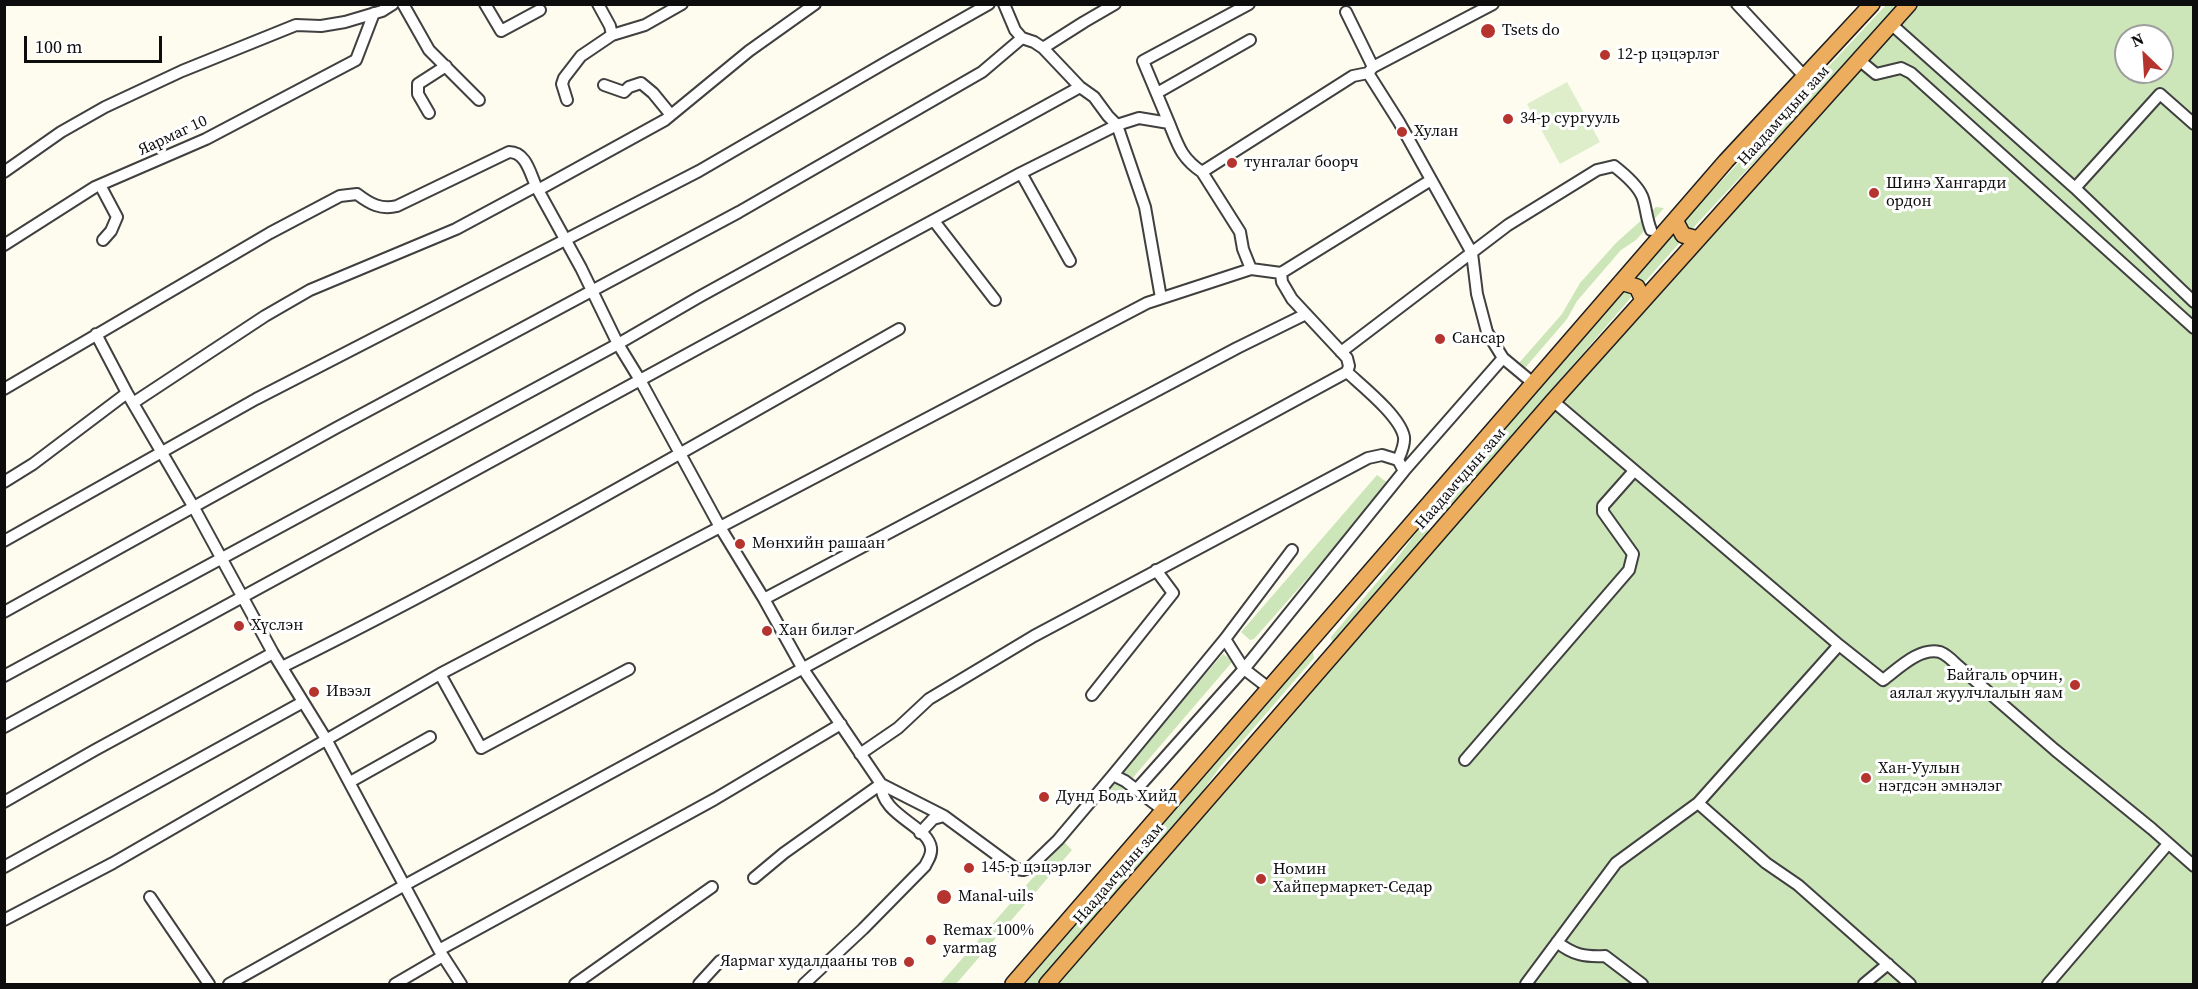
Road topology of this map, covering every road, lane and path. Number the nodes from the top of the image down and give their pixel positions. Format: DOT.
graph roads {
  1 [pos="393,4"];
  2 [pos="403,4"];
  3 [pos="485,4"];
  4 [pos="598,4"];
  5 [pos="682,4"];
  6 [pos="815,4"];
  7 [pos="989,4"];
  8 [pos="1004,4"];
  9 [pos="1115,4"];
  10 [pos="1249,4"];
  11 [pos="1493,4"];
  12 [pos="1737,4"];
  13 [pos="1872,4"];
  14 [pos="1909,4"];
  15 [pos="540,10"];
  16 [pos="1346,12"];
  17 [pos="374,13"];
  18 [pos="1891,24"];
  19 [pos="612,35"];
  20 [pos="1022,38"];
  21 [pos="1250,40"];
  22 [pos="1043,48"];
  23 [pos="1859,60"];
  24 [pos="446,66"];
  25 [pos="1371,70"];
  26 [pos="1805,77"];
  27 [pos="604,85"];
  28 [pos="1080,87"];
  29 [pos="1156,93"];
  30 [pos="479,100"];
  31 [pos="567,100"];
  32 [pos="429,113"];
  33 [pos="671,115"];
  34 [pos="1169,123"];
  35 [pos="1117,124"];
  36 [pos="2193,124"];
  37 [pos="4,172"];
  38 [pos="1202,172"];
  39 [pos="1022,173"];
  40 [pos="1431,180"];
  41 [pos="100,185"];
  42 [pos="537,188"];
  43 [pos="2075,188"];
  44 [pos="1675,220"];
  45 [pos="934,221"];
  46 [pos="1651,230"];
  47 [pos="1698,239"];
  48 [pos="103,240"];
  49 [pos="567,240"];
  50 [pos="4,245"];
  51 [pos="1472,253"];
  52 [pos="1070,261"];
  53 [pos="1251,269"];
  54 [pos="1281,273"];
  55 [pos="1621,282"];
  56 [pos="591,290"];
  57 [pos="1161,298"];
  58 [pos="995,300"];
  59 [pos="1643,300"];
  60 [pos="2193,302"];
  61 [pos="1306,314"];
  62 [pos="2193,328"];
  63 [pos="899,329"];
  64 [pos="96,334"];
  65 [pos="618,344"];
  66 [pos="1341,352"];
  67 [pos="1503,358"];
  68 [pos="1347,372"];
  69 [pos="640,380"];
  70 [pos="1533,383"];
  71 [pos="4,389"];
  72 [pos="130,398"];
  73 [pos="1553,401"];
  74 [pos="162,453"];
  75 [pos="681,453"];
  76 [pos="1398,460"];
  77 [pos="1404,471"];
  78 [pos="1634,471"];
  79 [pos="4,482"];
  80 [pos="193,506"];
  81 [pos="720,527"];
  82 [pos="4,541"];
  83 [pos="1292,550"];
  84 [pos="222,558"];
  85 [pos="1156,570"];
  86 [pos="243,596"];
  87 [pos="764,599"];
  88 [pos="4,612"];
  89 [pos="1315,638"];
  90 [pos="1225,639"];
  91 [pos="1839,645"];
  92 [pos="1333,652"];
  93 [pos="273,653"];
  94 [pos="282,667"];
  95 [pos="629,669"];
  96 [pos="803,669"];
  97 [pos="1244,669"];
  98 [pos="440,674"];
  99 [pos="4,676"];
  100 [pos="1269,689"];
  101 [pos="1092,694"];
  102 [pos="303,702"];
  103 [pos="841,724"];
  104 [pos="4,727"];
  105 [pos="430,737"];
  106 [pos="326,739"];
  107 [pos="860,754"];
  108 [pos="1465,760"];
  109 [pos="1113,776"];
  110 [pos="350,782"];
  111 [pos="881,784"];
  112 [pos="1136,790"];
  113 [pos="4,802"];
  114 [pos="1698,803"];
  115 [pos="1163,810"];
  116 [pos="944,816"];
  117 [pos="1145,831"];
  118 [pos="920,833"];
  119 [pos="2168,844"];
  120 [pos="1166,848"];
  121 [pos="2193,866"];
  122 [pos="4,867"];
  123 [pos="754,878"];
  124 [pos="405,885"];
  125 [pos="712,887"];
  126 [pos="1094,891"];
  127 [pos="150,897"];
  128 [pos="1115,906"];
  129 [pos="4,921"];
  130 [pos="1557,942"];
  131 [pos="441,953"];
  132 [pos="720,961"];
  133 [pos="1888,964"];
  134 [pos="209,984"];
  135 [pos="229,984"];
  136 [pos="395,984"];
  137 [pos="461,984"];
  138 [pos="575,984"];
  139 [pos="699,984"];
  140 [pos="804,984"];
  141 [pos="1013,984"];
  142 [pos="1047,984"];
  143 [pos="1526,984"];
  144 [pos="1642,984"];
  145 [pos="1864,984"];
  146 [pos="1910,984"];
  147 [pos="2048,984"];
  1 -- 17 [label="street"];
  2 -- 24 [label="street"];
  3 -- 15 [label="street"];
  4 -- 19 [label="street"];
  5 -- 19 [label="street"];
  6 -- 33 [label="street"];
  7 -- 49 [label="street"];
  8 -- 20 [label="street"];
  9 -- 22 [label="street"];
  10 -- 29 [label="street"];
  11 -- 25 [label="street"];
  12 -- 26 [label="street"];
  13 -- 26 [label="highway, Наадамчдын зам"];
  14 -- 18 [label="highway, Наадамчдын зам"];
  16 -- 25 [label="street"];
  17 -- 37 [label="street"];
  17 -- 41 [label="street, Яармаг 10"];
  18 -- 23 [label="highway, Наадамчдын зам"];
  18 -- 43 [label="street"];
  19 -- 31 [label="street"];
  20 -- 22 [label="street"];
  20 -- 56 [label="street"];
  21 -- 29 [label="street"];
  22 -- 28 [label="street"];
  23 -- 47 [label="highway, Наадамчдын зам"];
  23 -- 62 [label="street"];
  24 -- 30 [label="street"];
  24 -- 32 [label="street"];
  25 -- 38 [label="street"];
  25 -- 40 [label="street"];
  26 -- 44 [label="highway, Наадамчдын зам"];
  27 -- 33 [label="street"];
  28 -- 35 [label="street"];
  28 -- 65 [label="street"];
  29 -- 34 [label="street"];
  33 -- 42 [label="street"];
  34 -- 35 [label="street"];
  34 -- 38 [label="street"];
  35 -- 39 [label="street"];
  35 -- 57 [label="street"];
  36 -- 43 [label="street"];
  38 -- 53 [label="street"];
  39 -- 45 [label="street"];
  39 -- 52 [label="street"];
  40 -- 51 [label="street"];
  40 -- 54 [label="street"];
  41 -- 48 [label="street"];
  41 -- 50 [label="street, Яармаг 10"];
  42 -- 49 [label="street"];
  42 -- 64 [label="street"];
  42 -- 72 [label="street"];
  43 -- 60 [label="street"];
  44 -- 47 [label="highway"];
  44 -- 55 [label="highway, Наадамчдын зам"];
  45 -- 58 [label="street"];
  45 -- 69 [label="street"];
  46 -- 51 [label="street"];
  47 -- 59 [label="highway, Наадамчдын зам"];
  49 -- 56 [label="street"];
  49 -- 74 [label="street"];
  51 -- 66 [label="street"];
  51 -- 67 [label="street"];
  53 -- 54 [label="street"];
  53 -- 57 [label="street"];
  54 -- 61 [label="street"];
  55 -- 59 [label="highway"];
  55 -- 70 [label="highway, Наадамчдын зам"];
  56 -- 65 [label="street"];
  56 -- 80 [label="street"];
  57 -- 81 [label="street"];
  59 -- 73 [label="highway, Наадамчдын зам"];
  61 -- 66 [label="street"];
  61 -- 87 [label="street"];
  63 -- 75 [label="street"];
  64 -- 71 [label="street"];
  64 -- 72 [label="street"];
  65 -- 69 [label="street"];
  65 -- 84 [label="street"];
  66 -- 68 [label="street"];
  67 -- 70 [label="street"];
  67 -- 77 [label="street"];
  68 -- 76 [label="street"];
  68 -- 96 [label="street"];
  69 -- 75 [label="street"];
  69 -- 86 [label="street"];
  70 -- 89 [label="highway, Наадамчдын зам"];
  72 -- 74 [label="street"];
  72 -- 79 [label="street"];
  73 -- 78 [label="street"];
  73 -- 92 [label="highway, Наадамчдын зам"];
  74 -- 80 [label="street"];
  74 -- 82 [label="street"];
  75 -- 81 [label="street"];
  75 -- 94 [label="street"];
  76 -- 77 [label="street"];
  76 -- 85 [label="street"];
  77 -- 97 [label="street"];
  78 -- 91 [label="street"];
  78 -- 108 [label="street"];
  80 -- 84 [label="street"];
  80 -- 88 [label="street"];
  81 -- 87 [label="street"];
  81 -- 98 [label="street"];
  83 -- 90 [label="street"];
  84 -- 86 [label="street"];
  84 -- 99 [label="street"];
  85 -- 101 [label="street"];
  85 -- 107 [label="street"];
  86 -- 93 [label="street"];
  86 -- 104 [label="street"];
  87 -- 96 [label="street"];
  89 -- 92 [label="highway"];
  89 -- 100 [label="highway, Наадамчдын зам"];
  90 -- 97 [label="street"];
  90 -- 109 [label="street"];
  91 -- 114 [label="street"];
  91 -- 119 [label="street"];
  92 -- 120 [label="highway, Наадамчдын зам"];
  93 -- 94 [label="street"];
  93 -- 113 [label="street"];
  94 -- 102 [label="street"];
  95 -- 98 [label="street"];
  96 -- 103 [label="street"];
  96 -- 124 [label="street"];
  97 -- 100 [label="street"];
  97 -- 112 [label="street"];
  98 -- 106 [label="street"];
  100 -- 115 [label="highway, Наадамчдын зам"];
  102 -- 106 [label="street"];
  102 -- 122 [label="street"];
  103 -- 107 [label="street"];
  103 -- 131 [label="street"];
  105 -- 110 [label="street"];
  106 -- 110 [label="street"];
  106 -- 129 [label="street"];
  107 -- 111 [label="street"];
  109 -- 112 [label="street"];
  109 -- 116 [label="street"];
  110 -- 124 [label="street"];
  111 -- 116 [label="street"];
  111 -- 118 [label="street"];
  111 -- 123 [label="street"];
  112 -- 115 [label="street"];
  114 -- 130 [label="street"];
  114 -- 133 [label="street"];
  115 -- 117 [label="highway, Наадамчдын зам"];
  116 -- 118 [label="street"];
  117 -- 120 [label="highway"];
  117 -- 126 [label="highway, Наадамчдын зам"];
  118 -- 140 [label="street"];
  119 -- 121 [label="street"];
  119 -- 147 [label="street"];
  120 -- 128 [label="highway, Наадамчдын зам"];
  124 -- 131 [label="street"];
  124 -- 135 [label="street"];
  125 -- 138 [label="street"];
  126 -- 128 [label="highway"];
  126 -- 141 [label="highway, Наадамчдын зам"];
  127 -- 134 [label="street"];
  128 -- 142 [label="highway, Наадамчдын зам"];
  130 -- 143 [label="street"];
  130 -- 144 [label="street"];
  131 -- 136 [label="street"];
  131 -- 137 [label="street"];
  132 -- 139 [label="street"];
  133 -- 145 [label="street"];
  133 -- 146 [label="street"];
}
